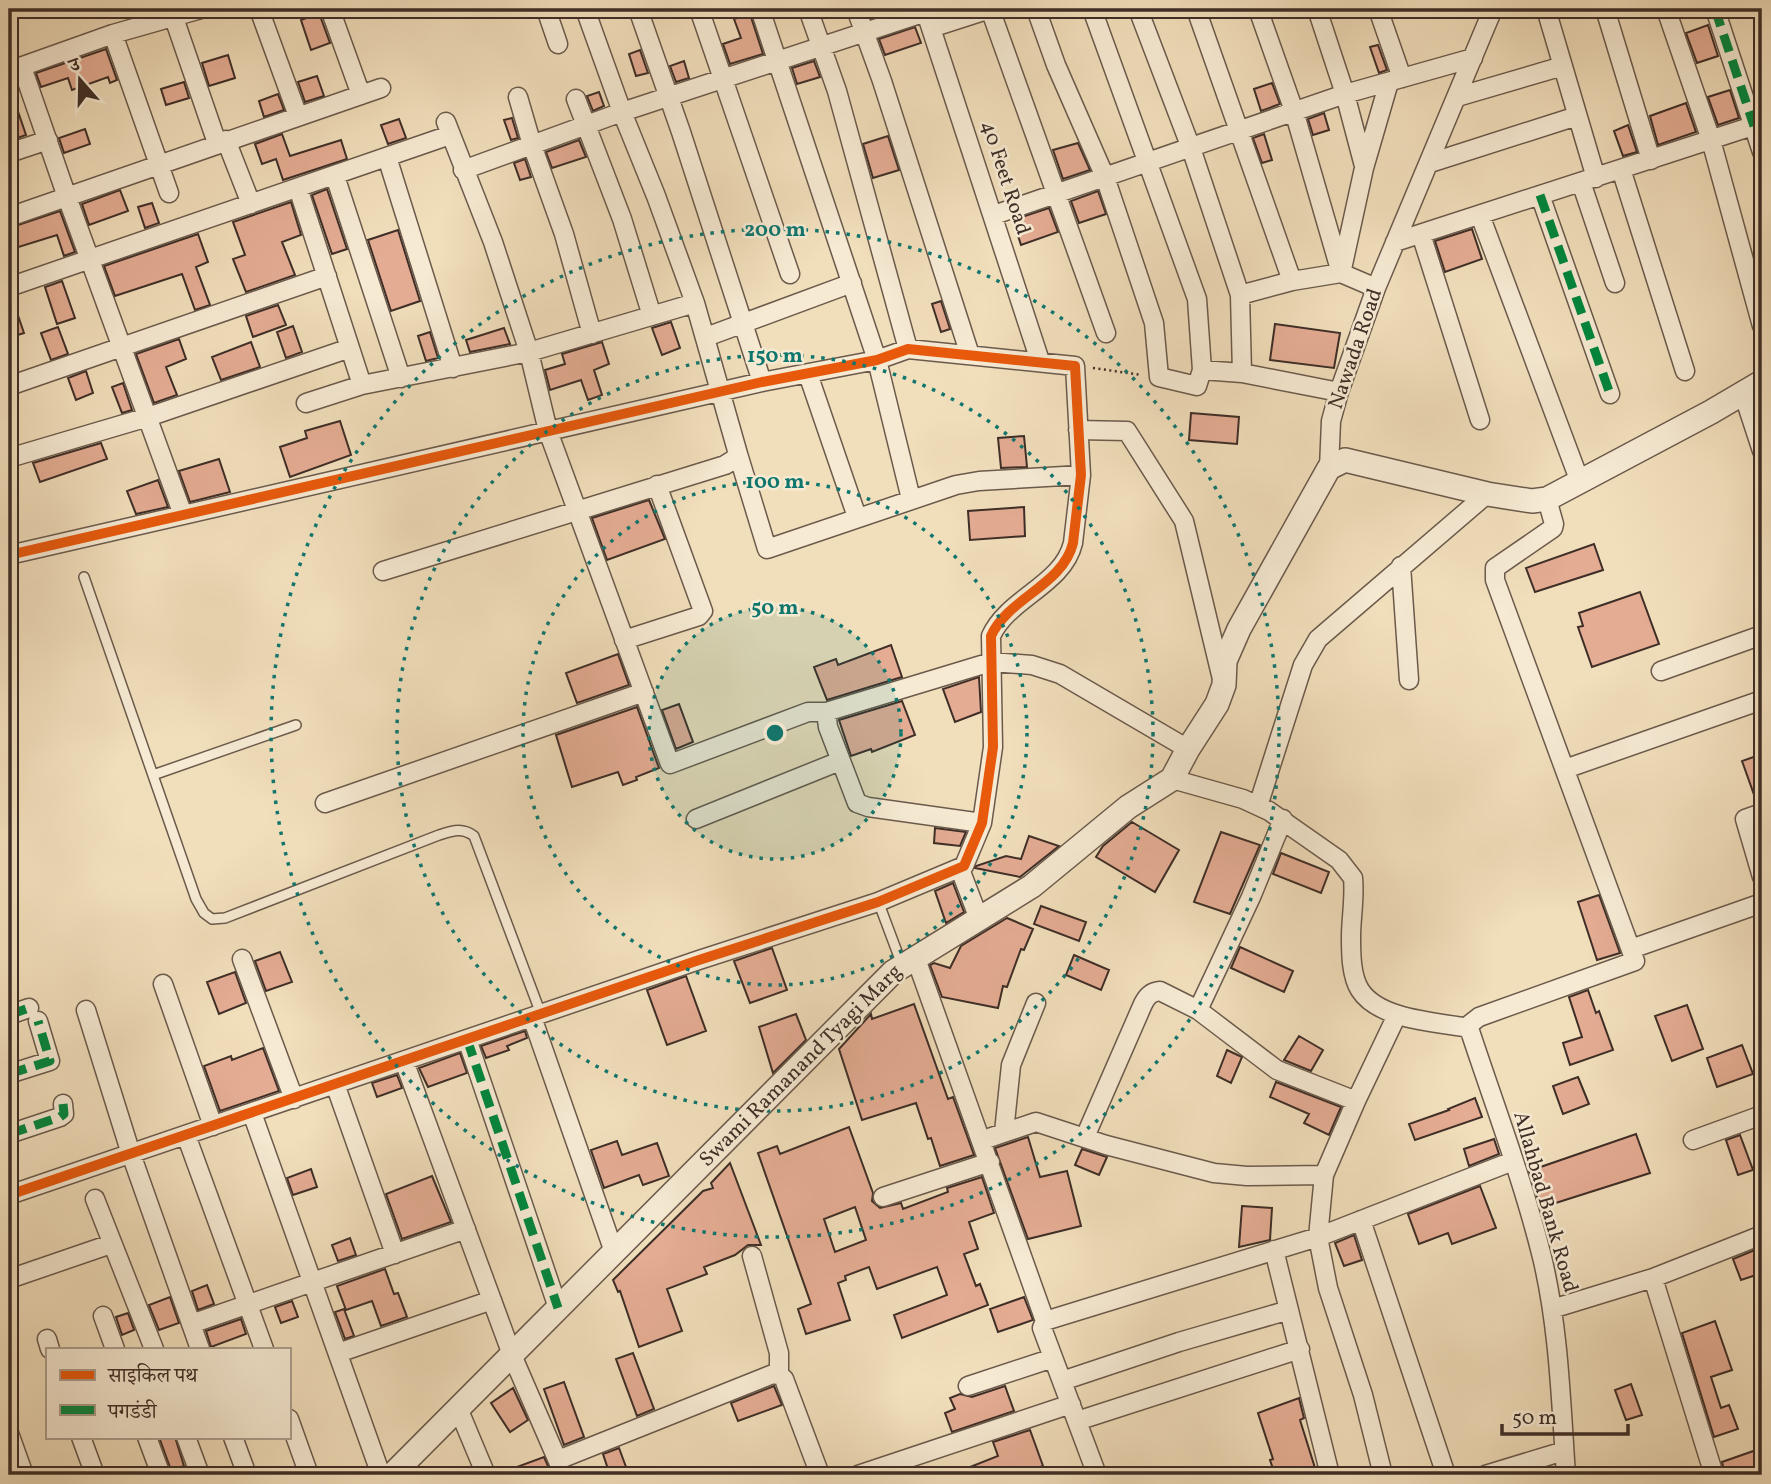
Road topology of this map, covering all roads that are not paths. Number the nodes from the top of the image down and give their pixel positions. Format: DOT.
graph roads {
  1 [pos="201,9"];
  2 [pos="259,9"];
  3 [pos="330,9"];
  4 [pos="546,9"];
  5 [pos="586,9"];
  6 [pos="638,9"];
  7 [pos="699,9"];
  8 [pos="760,9"];
  9 [pos="808,9"];
  10 [pos="856,9"];
  11 [pos="1036,9"];
  12 [pos="1093,9"];
  13 [pos="1138,9"];
  14 [pos="1196,9"];
  15 [pos="1258,9"];
  16 [pos="1317,9"];
  17 [pos="1378,9"];
  18 [pos="1493,9"];
  19 [pos="1546,9"];
  20 [pos="1605,9"];
  21 [pos="1666,9"];
  22 [pos="1715,9"];
  23 [pos="927,16"];
  24 [pos="174,18"];
  25 [pos="864,32"];
  26 [pos="113,34"];
  27 [pos="558,44"];
  28 [pos="822,47"];
  29 [pos="1473,58"];
  30 [pos="777,62"];
  31 [pos="1563,66"];
  32 [pos="15,69"];
  33 [pos="723,79"];
  34 [pos="1395,80"];
  35 [pos="381,88"];
  36 [pos="1345,94"];
  37 [pos="361,95"];
  38 [pos="518,97"];
  39 [pos="1457,97"];
  40 [pos="669,98"];
  41 [pos="576,99"];
  42 [pos="1294,111"];
  43 [pos="622,112"];
  44 [pos="298,116"];
  45 [pos="1577,116"];
  46 [pos="1758,125"];
  47 [pos="586,126"];
  48 [pos="1241,131"];
  49 [pos="48,140"];
  50 [pos="1712,140"];
  51 [pos="222,142"];
  52 [pos="532,145"];
  53 [pos="1191,148"];
  54 [pos="1762,152"];
  55 [pos="9,153"];
  56 [pos="387,157"];
  57 [pos="1651,160"];
  58 [pos="1148,163"];
  59 [pos="1430,163"];
  60 [pos="159,164"];
  61 [pos="1364,168"];
  62 [pos="1621,169"];
  63 [pos="463,170"];
  64 [pos="335,176"];
  65 [pos="1105,177"];
  66 [pos="1588,180"];
  67 [pos="298,188"];
  68 [pos="169,193"];
  69 [pos="1058,193"];
  70 [pos="1540,195"];
  71 [pos="66,197"];
  72 [pos="251,204"];
  73 [pos="994,215"];
  74 [pos="1480,215"];
  75 [pos="9,217"];
  76 [pos="1421,234"];
  77 [pos="1395,242"];
  78 [pos="91,259"];
  79 [pos="1341,273"];
  80 [pos="790,274"];
  81 [pos="327,276"];
  82 [pos="1292,281"];
  83 [pos="852,283"];
  84 [pos="1615,283"];
  85 [pos="9,287"];
  86 [pos="1376,288"];
  87 [pos="1240,295"];
  88 [pos="695,303"];
  89 [pos="652,316"];
  90 [pos="745,324"];
  91 [pos="1762,326"];
  92 [pos="1106,332"];
  93 [pos="592,334"];
  94 [pos="706,337"];
  95 [pos="122,347"];
  96 [pos="350,348"];
  97 [pos="908,349"];
  98 [pos="529,352"];
  99 [pos="970,355"];
  100 [pos="877,360"];
  101 [pos="1040,361"];
  102 [pos="453,368"];
  103 [pos="1202,370"];
  104 [pos="1685,371"];
  105 [pos="808,373"];
  106 [pos="1242,373"];
  107 [pos="401,378"];
  108 [pos="762,382"];
  109 [pos="362,385"];
  110 [pos="9,386"];
  111 [pos="1753,388"];
  112 [pos="721,392"];
  113 [pos="1339,392"];
  114 [pos="1611,394"];
  115 [pos="306,403"];
  116 [pos="148,417"];
  117 [pos="1480,420"];
  118 [pos="1078,430"];
  119 [pos="548,431"];
  120 [pos="1762,452"];
  121 [pos="738,454"];
  122 [pos="9,458"];
  123 [pos="1329,468"];
  124 [pos="1081,475"];
  125 [pos="1580,482"];
  126 [pos="657,485"];
  127 [pos="1488,494"];
  128 [pos="911,499"];
  129 [pos="1548,499"];
  130 [pos="576,510"];
  131 [pos="183,515"];
  132 [pos="858,517"];
  133 [pos="9,555"];
  134 [pos="1401,566"];
  135 [pos="383,571"];
  136 [pos="84,578"];
  137 [pos="1762,635"];
  138 [pos="624,640"];
  139 [pos="991,662"];
  140 [pos="1661,671"];
  141 [pos="1409,680"];
  142 [pos="1224,685"];
  143 [pos="643,692"];
  144 [pos="1762,700"];
  145 [pos="826,712"];
  146 [pos="296,725"];
  147 [pos="1188,749"];
  148 [pos="840,761"];
  149 [pos="1564,769"];
  150 [pos="153,775"];
  151 [pos="1172,779"];
  152 [pos="325,803"];
  153 [pos="1258,806"];
  154 [pos="1762,813"];
  155 [pos="696,819"];
  156 [pos="1283,819"];
  157 [pos="982,823"];
  158 [pos="960,869"];
  159 [pos="1762,877"];
  160 [pos="1762,903"];
  161 [pos="881,909"];
  162 [pos="979,919"];
  163 [pos="1631,949"];
  164 [pos="242,959"];
  165 [pos="909,961"];
  166 [pos="163,984"];
  167 [pos="1036,1003"];
  168 [pos="86,1010"];
  169 [pos="1198,1010"];
  170 [pos="9,1015"];
  171 [pos="536,1015"];
  172 [pos="1397,1015"];
  173 [pos="1469,1028"];
  174 [pos="467,1039"];
  175 [pos="404,1060"];
  176 [pos="9,1074"];
  177 [pos="335,1084"];
  178 [pos="293,1098"];
  179 [pos="1356,1101"];
  180 [pos="64,1104"];
  181 [pos="252,1113"];
  182 [pos="1762,1115"];
  183 [pos="213,1126"];
  184 [pos="1004,1132"];
  185 [pos="9,1134"];
  186 [pos="186,1135"];
  187 [pos="1085,1137"];
  188 [pos="983,1140"];
  189 [pos="1693,1140"];
  190 [pos="131,1154"];
  191 [pos="1513,1161"];
  192 [pos="990,1162"];
  193 [pos="1324,1175"];
  194 [pos="9,1195"];
  195 [pos="883,1197"];
  196 [pos="95,1199"];
  197 [pos="1361,1220"];
  198 [pos="466,1229"];
  199 [pos="1762,1236"];
  200 [pos="1318,1237"];
  201 [pos="111,1244"];
  202 [pos="1274,1250"];
  203 [pos="614,1252"];
  204 [pos="395,1254"];
  205 [pos="752,1256"];
  206 [pos="1653,1278"];
  207 [pos="9,1279"];
  208 [pos="311,1283"];
  209 [pos="492,1300"];
  210 [pos="247,1304"];
  211 [pos="558,1308"];
  212 [pos="1552,1309"];
  213 [pos="1289,1310"];
  214 [pos="103,1316"];
  215 [pos="1045,1321"];
  216 [pos="191,1324"];
  217 [pos="115,1348"];
  218 [pos="154,1348"];
  219 [pos="200,1348"];
  220 [pos="264,1348"];
  221 [pos="1300,1349"];
  222 [pos="338,1353"];
  223 [pos="512,1355"];
  224 [pos="1053,1358"];
  225 [pos="779,1375"];
  226 [pos="1062,1381"];
  227 [pos="968,1386"];
  228 [pos="458,1408"];
  229 [pos="1074,1412"];
  230 [pos="290,1422"];
  231 [pos="9,1433"];
  232 [pos="81,1438"];
  233 [pos="147,1438"];
  234 [pos="186,1438"];
  235 [pos="233,1438"];
  236 [pos="1564,1451"];
  237 [pos="561,1467"];
  238 [pos="24,1475"];
  239 [pos="95,1475"];
  240 [pos="162,1475"];
  241 [pos="200,1475"];
  242 [pos="247,1475"];
  243 [pos="309,1475"];
  244 [pos="381,1475"];
  245 [pos="392,1475"];
  246 [pos="486,1475"];
  247 [pos="820,1475"];
  248 [pos="859,1475"];
  249 [pos="1097,1475"];
  250 [pos="1329,1475"];
  251 [pos="1383,1475"];
  252 [pos="1446,1475"];
  253 [pos="1485,1475"];
  254 [pos="1566,1475"];
  255 [pos="1714,1475"];
  1 -- 24 [label="street"];
  2 -- 44 [label="street"];
  3 -- 37 [label="street"];
  4 -- 27 [label="street"];
  5 -- 43 [label="street"];
  6 -- 40 [label="street"];
  7 -- 33 [label="street"];
  8 -- 30 [label="street"];
  9 -- 28 [label="street"];
  10 -- 25 [label="street"];
  11 -- 65 [label="street"];
  12 -- 58 [label="street"];
  13 -- 53 [label="street"];
  14 -- 48 [label="street"];
  15 -- 42 [label="street"];
  16 -- 36 [label="street"];
  17 -- 34 [label="street"];
  18 -- 29 [label="street, Nawada Road"];
  19 -- 31 [label="street"];
  20 -- 57 [label="street"];
  21 -- 50 [label="street"];
  22 -- 46 [label="street"];
  23 -- 25 [label="street"];
  23 -- 69 [label="street"];
  23 -- 73 [label="street, 40 Feet Road"];
  24 -- 26 [label="street"];
  24 -- 51 [label="street"];
  25 -- 28 [label="street"];
  25 -- 99 [label="street"];
  26 -- 32 [label="street"];
  26 -- 60 [label="street"];
  28 -- 30 [label="street"];
  28 -- 97 [label="street"];
  29 -- 34 [label="street"];
  29 -- 39 [label="street, Nawada Road"];
  30 -- 33 [label="street"];
  30 -- 83 [label="street"];
  31 -- 39 [label="street"];
  31 -- 45 [label="street"];
  32 -- 49 [label="street"];
  33 -- 40 [label="street"];
  33 -- 80 [label="street"];
  34 -- 36 [label="street"];
  34 -- 61 [label="street"];
  35 -- 37 [label="street"];
  36 -- 42 [label="street"];
  36 -- 61 [label="street"];
  37 -- 44 [label="street"];
  38 -- 52 [label="street"];
  39 -- 59 [label="street, Nawada Road"];
  40 -- 43 [label="street"];
  40 -- 90 [label="street"];
  41 -- 47 [label="street"];
  42 -- 48 [label="street"];
  42 -- 79 [label="street"];
  43 -- 47 [label="street"];
  43 -- 88 [label="street"];
  44 -- 51 [label="street"];
  45 -- 59 [label="street"];
  45 -- 66 [label="street"];
  46 -- 50 [label="street"];
  46 -- 54 [label="street"];
  47 -- 52 [label="street"];
  47 -- 89 [label="street"];
  48 -- 53 [label="street"];
  48 -- 82 [label="street"];
  49 -- 55 [label="street"];
  49 -- 71 [label="street"];
  50 -- 57 [label="street"];
  50 -- 91 [label="street"];
  51 -- 60 [label="street"];
  51 -- 72 [label="street"];
  52 -- 63 [label="street"];
  52 -- 93 [label="street"];
  53 -- 58 [label="street"];
  53 -- 87 [label="street"];
  56 -- 63 [label="street"];
  56 -- 64 [label="street"];
  56 -- 102 [label="street"];
  57 -- 62 [label="street"];
  58 -- 65 [label="street"];
  58 -- 103 [label="street"];
  59 -- 77 [label="street, Nawada Road"];
  60 -- 68 [label="street"];
  60 -- 71 [label="street"];
  61 -- 79 [label="street"];
  62 -- 66 [label="street"];
  62 -- 104 [label="street"];
  63 -- 98 [label="street"];
  64 -- 67 [label="street"];
  64 -- 107 [label="street"];
  65 -- 69 [label="street"];
  65 -- 103 [label="street"];
  66 -- 70 [label="street"];
  66 -- 84 [label="street"];
  67 -- 72 [label="street"];
  67 -- 81 [label="street"];
  69 -- 73 [label="street"];
  69 -- 92 [label="street"];
  70 -- 74 [label="street"];
  70 -- 114 [label="street"];
  71 -- 75 [label="street"];
  71 -- 78 [label="street"];
  72 -- 78 [label="street"];
  73 -- 101 [label="street, 40 Feet Road"];
  74 -- 76 [label="street"];
  74 -- 125 [label="street"];
  76 -- 77 [label="street"];
  76 -- 117 [label="street"];
  77 -- 86 [label="street, Nawada Road"];
  78 -- 85 [label="street"];
  78 -- 95 [label="street"];
  79 -- 82 [label="street"];
  79 -- 86 [label="street"];
  81 -- 95 [label="street"];
  81 -- 96 [label="street"];
  82 -- 87 [label="street"];
  83 -- 90 [label="street"];
  83 -- 100 [label="street"];
  86 -- 113 [label="street, Nawada Road"];
  87 -- 106 [label="street"];
  88 -- 89 [label="street"];
  88 -- 94 [label="street"];
  89 -- 93 [label="street"];
  90 -- 94 [label="street"];
  90 -- 108 [label="street"];
  93 -- 98 [label="street"];
  94 -- 112 [label="street"];
  95 -- 110 [label="street"];
  95 -- 116 [label="street"];
  96 -- 109 [label="street"];
  96 -- 116 [label="street"];
  97 -- 99 [label="street"];
  97 -- 100 [label="street"];
  98 -- 102 [label="street"];
  98 -- 119 [label="street"];
  99 -- 101 [label="street"];
  100 -- 105 [label="street"];
  100 -- 128 [label="street"];
  101 -- 118 [label="street"];
  102 -- 107 [label="street"];
  103 -- 106 [label="street"];
  105 -- 108 [label="street"];
  105 -- 132 [label="street"];
  106 -- 113 [label="street"];
  107 -- 109 [label="street"];
  108 -- 112 [label="street"];
  109 -- 115 [label="street"];
  111 -- 120 [label="street"];
  111 -- 125 [label="street"];
  112 -- 119 [label="street"];
  112 -- 121 [label="street"];
  113 -- 123 [label="street, Nawada Road"];
  116 -- 122 [label="street"];
  116 -- 131 [label="street"];
  118 -- 124 [label="street"];
  118 -- 142 [label="street"];
  119 -- 130 [label="street"];
  119 -- 131 [label="street"];
  121 -- 126 [label="street"];
  121 -- 132 [label="street"];
  123 -- 127 [label="street"];
  123 -- 142 [label="street, Nawada Road"];
  124 -- 128 [label="street"];
  124 -- 139 [label="street"];
  125 -- 129 [label="street"];
  126 -- 130 [label="street"];
  126 -- 138 [label="street"];
  127 -- 129 [label="street"];
  127 -- 134 [label="street"];
  128 -- 132 [label="street"];
  129 -- 149 [label="street"];
  130 -- 135 [label="street"];
  130 -- 138 [label="street"];
  131 -- 133 [label="street"];
  134 -- 141 [label="street"];
  134 -- 153 [label="street"];
  136 -- 150 [label="lane"];
  137 -- 140 [label="street"];
  138 -- 143 [label="street"];
  139 -- 145 [label="street"];
  139 -- 147 [label="street"];
  139 -- 157 [label="street"];
  142 -- 147 [label="street, Swami Ramanand Tyagi Marg"];
  143 -- 145 [label="street"];
  143 -- 152 [label="street"];
  144 -- 149 [label="street"];
  145 -- 148 [label="street"];
  146 -- 150 [label="lane"];
  147 -- 151 [label="street, Swami Ramanand Tyagi Marg"];
  148 -- 155 [label="street"];
  148 -- 157 [label="street"];
  149 -- 163 [label="street"];
  150 -- 171 [label="lane"];
  151 -- 153 [label="street"];
  151 -- 162 [label="street, Swami Ramanand Tyagi Marg"];
  153 -- 156 [label="street"];
  154 -- 159 [label="street"];
  156 -- 169 [label="street"];
  156 -- 172 [label="street"];
  157 -- 158 [label="street"];
  158 -- 162 [label="street"];
  158 -- 171 [label="street"];
  160 -- 163 [label="street"];
  161 -- 165 [label="lane"];
  162 -- 165 [label="street, Swami Ramanand Tyagi Marg"];
  163 -- 173 [label="street"];
  164 -- 178 [label="street"];
  165 -- 188 [label="street"];
  165 -- 203 [label="street, Swami Ramanand Tyagi Marg"];
  166 -- 183 [label="street"];
  167 -- 184 [label="street"];
  168 -- 190 [label="street"];
  169 -- 179 [label="street"];
  169 -- 187 [label="street"];
  170 -- 176 [label="street"];
  171 -- 174 [label="street"];
  171 -- 203 [label="street"];
  172 -- 173 [label="street"];
  172 -- 179 [label="street"];
  173 -- 191 [label="street, Allahbad Bank Road"];
  174 -- 175 [label="street"];
  174 -- 211 [label="street"];
  175 -- 177 [label="street"];
  175 -- 198 [label="street"];
  177 -- 178 [label="street"];
  177 -- 204 [label="street"];
  178 -- 181 [label="street"];
  179 -- 193 [label="street"];
  180 -- 185 [label="street"];
  181 -- 183 [label="street"];
  181 -- 208 [label="street"];
  182 -- 189 [label="street"];
  183 -- 186 [label="street"];
  184 -- 187 [label="street"];
  184 -- 188 [label="street"];
  186 -- 190 [label="street"];
  186 -- 210 [label="street"];
  187 -- 193 [label="street"];
  188 -- 192 [label="street"];
  190 -- 194 [label="street"];
  190 -- 216 [label="street"];
  191 -- 197 [label="street"];
  191 -- 212 [label="street, Allahbad Bank Road"];
  192 -- 195 [label="street"];
  192 -- 215 [label="street"];
  193 -- 200 [label="street"];
  196 -- 201 [label="street"];
  197 -- 200 [label="street"];
  197 -- 252 [label="street"];
  198 -- 204 [label="street"];
  198 -- 209 [label="street"];
  199 -- 206 [label="street"];
  200 -- 202 [label="street"];
  200 -- 251 [label="street"];
  201 -- 207 [label="street"];
  201 -- 218 [label="street"];
  202 -- 213 [label="street"];
  202 -- 215 [label="street"];
  203 -- 211 [label="street, Swami Ramanand Tyagi Marg"];
  204 -- 208 [label="street"];
  205 -- 225 [label="street"];
  206 -- 212 [label="street"];
  206 -- 255 [label="street"];
  208 -- 210 [label="street"];
  208 -- 222 [label="street"];
  209 -- 222 [label="street"];
  209 -- 223 [label="street"];
  210 -- 216 [label="street"];
  210 -- 220 [label="street"];
  211 -- 223 [label="street, Swami Ramanand Tyagi Marg"];
  212 -- 236 [label="street, Allahbad Bank Road"];
  213 -- 221 [label="street"];
  213 -- 226 [label="street"];
  214 -- 217 [label="street"];
  215 -- 224 [label="street"];
  216 -- 219 [label="street"];
  221 -- 229 [label="street"];
  221 -- 250 [label="street"];
  222 -- 244 [label="street"];
  223 -- 228 [label="street, Swami Ramanand Tyagi Marg"];
  223 -- 237 [label="street"];
  224 -- 226 [label="street"];
  224 -- 227 [label="street"];
  225 -- 237 [label="street"];
  225 -- 247 [label="street"];
  226 -- 229 [label="street"];
  228 -- 245 [label="street, Swami Ramanand Tyagi Marg"];
  228 -- 246 [label="street"];
  229 -- 248 [label="street"];
  229 -- 249 [label="street"];
  230 -- 243 [label="street"];
  231 -- 238 [label="street"];
  232 -- 239 [label="street"];
  233 -- 240 [label="street"];
  234 -- 241 [label="street"];
  235 -- 242 [label="street"];
  236 -- 253 [label="street"];
  236 -- 254 [label="street, Allahbad Bank Road"];
}
